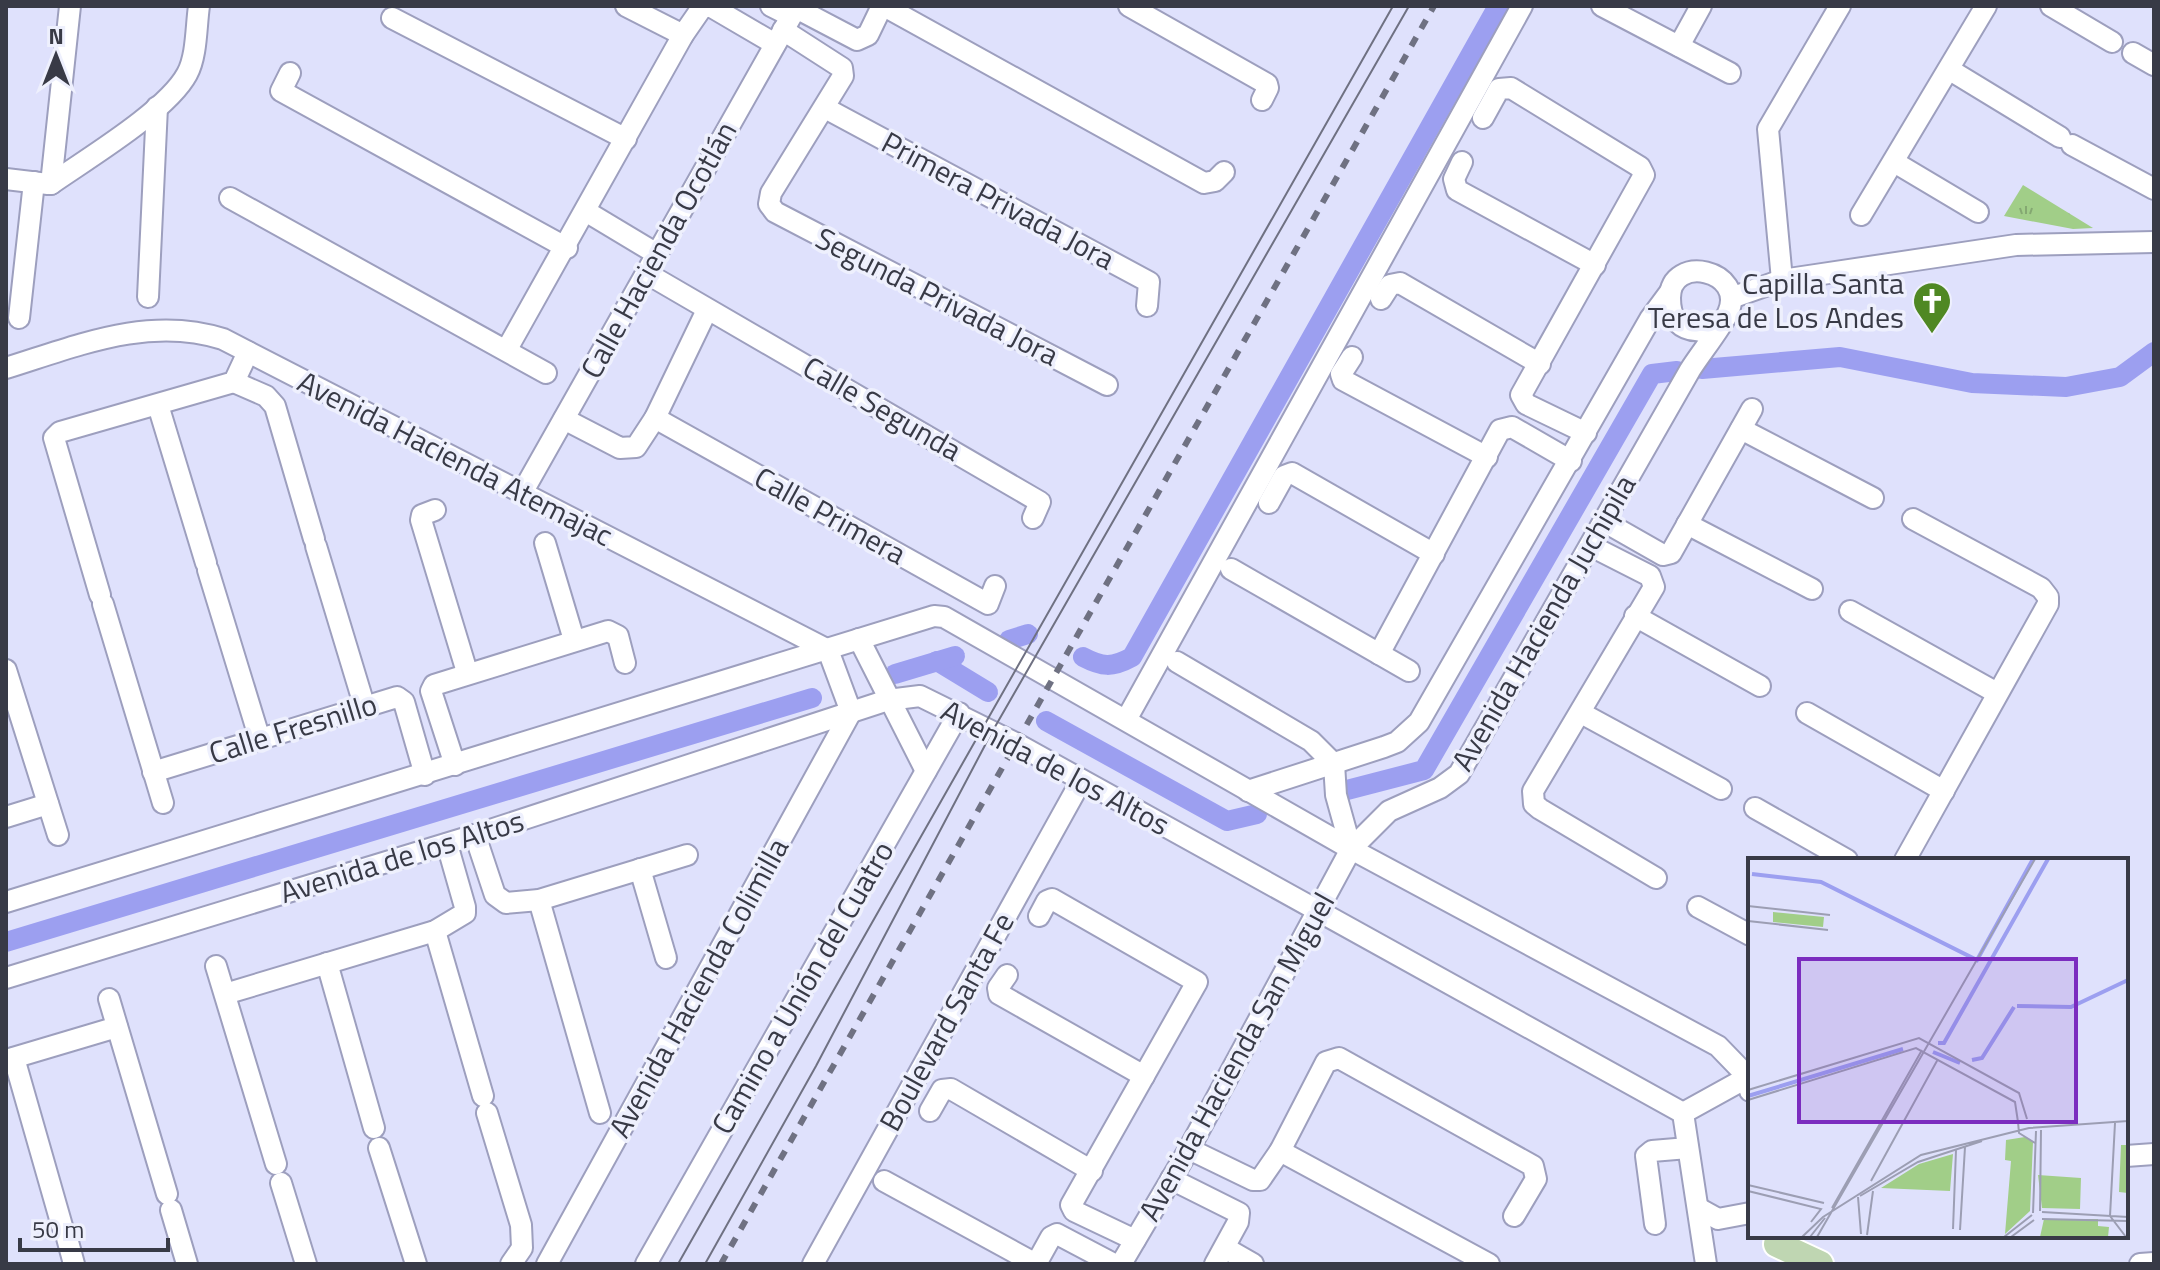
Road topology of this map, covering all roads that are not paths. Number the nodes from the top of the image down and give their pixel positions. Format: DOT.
graph roads {
  1 [pos="70,6"];
  2 [pos="199,6"];
  3 [pos="626,6"];
  4 [pos="709,6"];
  5 [pos="771,6"];
  6 [pos="883,6"];
  7 [pos="1129,6"];
  8 [pos="1522,6"];
  9 [pos="1602,6"];
  10 [pos="1701,6"];
  11 [pos="1840,6"];
  12 [pos="1986,6"];
  13 [pos="2051,6"];
  14 [pos="392,18"];
  15 [pos="788,21"];
  16 [pos="683,35"];
  17 [pos="2112,42"];
  18 [pos="1679,46"];
  19 [pos="2133,53"];
  20 [pos="2154,65"];
  21 [pos="1950,70"];
  22 [pos="290,73"];
  23 [pos="1730,73"];
  24 [pos="1262,100"];
  25 [pos="157,107"];
  26 [pos="825,108"];
  27 [pos="1483,118"];
  28 [pos="626,139"];
  29 [pos="1462,162"];
  30 [pos="1894,162"];
  31 [pos="1224,172"];
  32 [pos="6,179"];
  33 [pos="43,183"];
  34 [pos="2154,189"];
  35 [pos="230,198"];
  36 [pos="587,212"];
  37 [pos="1978,212"];
  38 [pos="1861,215"];
  39 [pos="2154,242"];
  40 [pos="567,248"];
  41 [pos="657,254"];
  42 [pos="1595,265"];
  43 [pos="646,273"];
  44 [pos="1782,280"];
  45 [pos="1670,292"];
  46 [pos="148,297"];
  47 [pos="1731,298"];
  48 [pos="1381,299"];
  49 [pos="1147,306"];
  50 [pos="707,310"];
  51 [pos="19,318"];
  52 [pos="1718,326"];
  53 [pos="507,349"];
  54 [pos="248,352"];
  55 [pos="1352,357"];
  56 [pos="1540,364"];
  57 [pos="6,368"];
  58 [pos="546,373"];
  59 [pos="234,382"];
  60 [pos="1107,385"];
  61 [pos="158,405"];
  62 [pos="1752,409"];
  63 [pos="655,418"];
  64 [pos="564,419"];
  65 [pos="1741,429"];
  66 [pos="1586,433"];
  67 [pos="1487,457"];
  68 [pos="1571,461"];
  69 [pos="522,493"];
  70 [pos="1873,498"];
  71 [pos="1269,503"];
  72 [pos="435,510"];
  73 [pos="1033,518"];
  74 [pos="1913,519"];
  75 [pos="1605,522"];
  76 [pos="1687,524"];
  77 [pos="545,543"];
  78 [pos="1591,546"];
  79 [pos="1434,554"];
  80 [pos="1231,569"];
  81 [pos="995,586"];
  82 [pos="1812,589"];
  83 [pos="1850,611"];
  84 [pos="1635,616"];
  85 [pos="859,639"];
  86 [pos="574,640"];
  87 [pos="828,650"];
  88 [pos="1379,654"];
  89 [pos="1177,662"];
  90 [pos="625,663"];
  91 [pos="6,670"];
  92 [pos="1409,671"];
  93 [pos="467,672"];
  94 [pos="1760,686"];
  95 [pos="1997,693"];
  96 [pos="888,700"];
  97 [pos="365,708"];
  98 [pos="851,712"];
  99 [pos="959,713"];
  100 [pos="1581,713"];
  101 [pos="1807,713"];
  102 [pos="1126,720"];
  103 [pos="260,740"];
  104 [pos="1334,764"];
  105 [pos="455,765"];
  106 [pos="926,771"];
  107 [pos="153,772"];
  108 [pos="425,775"];
  109 [pos="1081,781"];
  110 [pos="1721,789"];
  111 [pos="1248,791"];
  112 [pos="1944,791"];
  113 [pos="163,803"];
  114 [pos="48,804"];
  115 [pos="1755,808"];
  116 [pos="6,817"];
  117 [pos="58,835"];
  118 [pos="475,835"];
  119 [pos="447,844"];
  120 [pos="1351,849"];
  121 [pos="687,855"];
  122 [pos="1843,858"];
  123 [pos="1906,858"];
  124 [pos="640,869"];
  125 [pos="1656,878"];
  126 [pos="539,900"];
  127 [pos="6,902"];
  128 [pos="1698,907"];
  129 [pos="1318,911"];
  130 [pos="1039,916"];
  131 [pos="435,931"];
  132 [pos="1748,934"];
  133 [pos="666,958"];
  134 [pos="327,963"];
  135 [pos="216,966"];
  136 [pos="1007,975"];
  137 [pos="6,978"];
  138 [pos="225,994"];
  139 [pos="109,999"];
  140 [pos="117,1027"];
  141 [pos="10,1059"];
  142 [pos="1144,1076"];
  143 [pos="1748,1080"];
  144 [pos="1748,1081"];
  145 [pos="930,1111"];
  146 [pos="600,1113"];
  147 [pos="1683,1113"];
  148 [pos="1688,1148"];
  149 [pos="1189,1149"];
  150 [pos="1280,1151"];
  151 [pos="2154,1154"];
  152 [pos="2128,1156"];
  153 [pos="1092,1171"];
  154 [pos="1171,1179"];
  155 [pos="884,1181"];
  156 [pos="1698,1208"];
  157 [pos="1748,1213"];
  158 [pos="1514,1216"];
  159 [pos="1655,1224"];
  160 [pos="1135,1240"];
  161 [pos="1778,1248"];
  162 [pos="1220,1256"];
  163 [pos="2154,1263"];
  164 [pos="74,1264"];
  165 [pos="187,1264"];
  166 [pos="306,1264"];
  167 [pos="416,1264"];
  168 [pos="511,1264"];
  169 [pos="547,1264"];
  170 [pos="646,1264"];
  171 [pos="813,1264"];
  172 [pos="1036,1264"];
  173 [pos="1114,1264"];
  174 [pos="1121,1264"];
  175 [pos="1253,1264"];
  176 [pos="1489,1264"];
  177 [pos="1706,1264"];
  178 [pos="1820,1264"];
  179 [pos="2140,1264"];
  1 -- 33 [label="street"];
  2 -- 25 [label="street"];
  3 -- 16 [label="street"];
  4 -- 15 [label="street"];
  4 -- 16 [label="street"];
  5 -- 15 [label="street"];
  6 -- 15 [label="street"];
  6 -- 31 [label="street"];
  7 -- 24 [label="street"];
  8 -- 102 [label="street"];
  9 -- 18 [label="street"];
  10 -- 18 [label="street"];
  11 -- 44 [label="street"];
  12 -- 21 [label="street"];
  13 -- 17 [label="street"];
  14 -- 28 [label="street"];
  15 -- 26 [label="street"];
  15 -- 41 [label="street, Calle Hacienda Ocotlán"];
  16 -- 28 [label="street"];
  18 -- 23 [label="street"];
  19 -- 20 [label="street"];
  21 -- 30 [label="street"];
  21 -- 34 [label="street"];
  22 -- 40 [label="street"];
  25 -- 33 [label="street"];
  25 -- 46 [label="street"];
  26 -- 49 [label="street, Primera Privada Jora"];
  26 -- 60 [label="street, Segunda Privada Jora"];
  27 -- 42 [label="street"];
  28 -- 36 [label="street"];
  29 -- 42 [label="street"];
  30 -- 37 [label="street"];
  30 -- 38 [label="street"];
  32 -- 33 [label="street"];
  33 -- 51 [label="street"];
  35 -- 53 [label="street"];
  36 -- 40 [label="street"];
  36 -- 41 [label="street"];
  39 -- 44 [label="street"];
  40 -- 53 [label="street"];
  41 -- 43 [label="street, Calle Hacienda Ocotlán"];
  42 -- 56 [label="street"];
  43 -- 50 [label="street"];
  43 -- 64 [label="street, Calle Hacienda Ocotlán"];
  44 -- 47 [label="street"];
  45 -- 47 [label="street"];
  45 -- 52 [label="street"];
  45 -- 66 [label="street, Avenida Hacienda Juchipila"];
  47 -- 52 [label="street"];
  48 -- 56 [label="street"];
  50 -- 63 [label="street"];
  50 -- 73 [label="street, Calle Segunda"];
  52 -- 75 [label="street, Avenida Hacienda Juchipila"];
  53 -- 58 [label="street"];
  54 -- 57 [label="street, Avenida Hacienda Atemajac"];
  54 -- 59 [label="street"];
  54 -- 69 [label="street, Avenida Hacienda Atemajac"];
  55 -- 67 [label="street"];
  56 -- 66 [label="street"];
  59 -- 61 [label="street"];
  59 -- 97 [label="street"];
  61 -- 103 [label="street"];
  61 -- 107 [label="street"];
  62 -- 65 [label="street"];
  63 -- 64 [label="street"];
  63 -- 81 [label="street, Calle Primera"];
  64 -- 69 [label="street, Calle Hacienda Ocotlán"];
  65 -- 70 [label="street"];
  65 -- 76 [label="street"];
  66 -- 68 [label="street, Avenida Hacienda Juchipila"];
  67 -- 68 [label="street"];
  67 -- 79 [label="street"];
  68 -- 104 [label="street, Avenida Hacienda Juchipila"];
  69 -- 87 [label="street, Avenida Hacienda Atemajac"];
  71 -- 79 [label="street"];
  72 -- 93 [label="street"];
  74 -- 95 [label="street"];
  75 -- 76 [label="street"];
  75 -- 78 [label="street, Avenida Hacienda Juchipila"];
  76 -- 82 [label="street"];
  77 -- 86 [label="street"];
  78 -- 84 [label="street"];
  78 -- 120 [label="street, Avenida Hacienda Juchipila"];
  79 -- 88 [label="street"];
  80 -- 88 [label="street"];
  83 -- 95 [label="street"];
  84 -- 94 [label="street"];
  84 -- 100 [label="street"];
  85 -- 87 [label="street"];
  85 -- 96 [label="street"];
  85 -- 102 [label="street"];
  86 -- 90 [label="street"];
  86 -- 93 [label="street"];
  87 -- 98 [label="street"];
  87 -- 105 [label="street"];
  88 -- 92 [label="street"];
  89 -- 104 [label="street"];
  91 -- 114 [label="street"];
  93 -- 105 [label="street"];
  95 -- 112 [label="street"];
  96 -- 98 [label="street, Avenida de los Altos"];
  96 -- 99 [label="street, Avenida de los Altos"];
  96 -- 106 [label="street"];
  97 -- 103 [label="street, Calle Fresnillo"];
  97 -- 108 [label="street, Calle Fresnillo"];
  98 -- 118 [label="street, Avenida de los Altos"];
  98 -- 169 [label="street, Avenida Hacienda Colimilla"];
  99 -- 106 [label="street, Camino a Unión del Cuatro"];
  99 -- 109 [label="street, Avenida de los Altos"];
  100 -- 110 [label="street"];
  100 -- 125 [label="street"];
  101 -- 112 [label="street"];
  102 -- 111 [label="street"];
  103 -- 107 [label="street, Calle Fresnillo"];
  104 -- 111 [label="street, Avenida Hacienda Juchipila"];
  104 -- 120 [label="street"];
  105 -- 108 [label="street"];
  106 -- 170 [label="street, Camino a Unión del Cuatro"];
  107 -- 113 [label="street"];
  108 -- 127 [label="street"];
  109 -- 129 [label="street, Avenida de los Altos"];
  109 -- 171 [label="street, Boulevard Santa Fe"];
  111 -- 120 [label="street"];
  112 -- 123 [label="street"];
  114 -- 116 [label="street"];
  114 -- 117 [label="street"];
  115 -- 122 [label="street"];
  118 -- 119 [label="street, Avenida de los Altos"];
  118 -- 126 [label="street"];
  119 -- 131 [label="street"];
  119 -- 137 [label="street, Avenida de los Altos"];
  120 -- 129 [label="street, Avenida Hacienda San Miguel"];
  120 -- 143 [label="street"];
  121 -- 124 [label="street"];
  124 -- 126 [label="street"];
  124 -- 133 [label="street"];
  126 -- 146 [label="street"];
  128 -- 132 [label="street"];
  129 -- 147 [label="street, Avenida de los Altos"];
  129 -- 149 [label="street, Avenida Hacienda San Miguel"];
  130 -- 142 [label="street"];
  131 -- 134 [label="street"];
  131 -- 168 [label="street"];
  134 -- 138 [label="street"];
  134 -- 167 [label="street"];
  135 -- 138 [label="street"];
  136 -- 142 [label="street"];
  138 -- 166 [label="street"];
  139 -- 140 [label="street"];
  140 -- 141 [label="street"];
  140 -- 165 [label="street"];
  141 -- 164 [label="street"];
  142 -- 153 [label="street"];
  144 -- 147 [label="street"];
  145 -- 153 [label="street"];
  147 -- 148 [label="street"];
  148 -- 156 [label="street"];
  148 -- 159 [label="street"];
  149 -- 150 [label="street"];
  149 -- 154 [label="street, Avenida Hacienda San Miguel"];
  150 -- 158 [label="street"];
  150 -- 176 [label="street"];
  151 -- 152 [label="street"];
  153 -- 160 [label="street"];
  154 -- 160 [label="street, Avenida Hacienda San Miguel"];
  154 -- 162 [label="street"];
  155 -- 172 [label="street"];
  156 -- 157 [label="street"];
  156 -- 177 [label="street"];
  160 -- 174 [label="street, Avenida Hacienda San Miguel"];
  161 -- 178 [label="main road"];
  162 -- 175 [label="street"];
  163 -- 179 [label="street"];
  172 -- 173 [label="street"];
}
